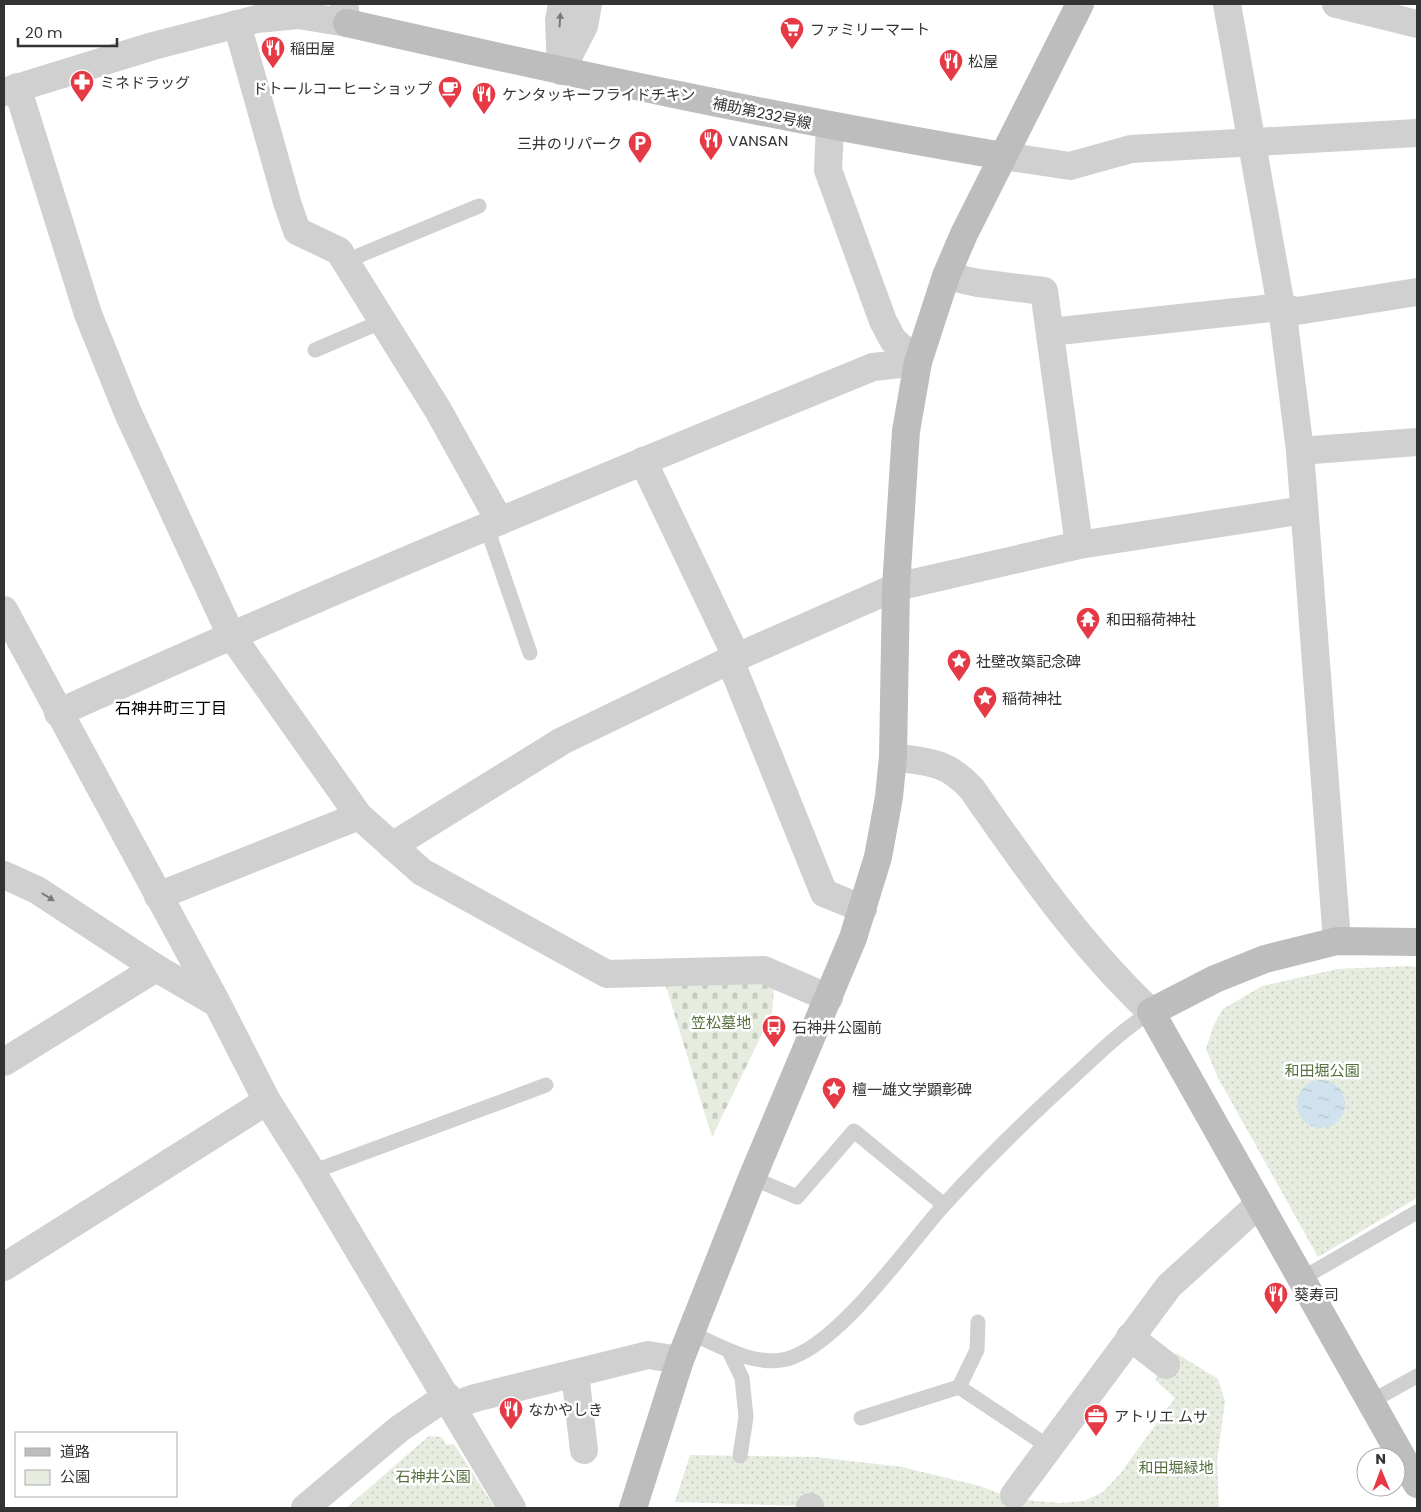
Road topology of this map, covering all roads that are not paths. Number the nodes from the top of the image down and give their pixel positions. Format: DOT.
graph roads {
  1 [pos="562,4"];
  2 [pos="588,4"];
  3 [pos="1080,4"];
  4 [pos="1227,4"];
  5 [pos="1336,4"];
  6 [pos="346,14"];
  7 [pos="237,24"];
  8 [pos="1417,24"];
  9 [pos="562,71"];
  10 [pos="10,89"];
  11 [pos="830,126"];
  12 [pos="1417,133"];
  13 [pos="1252,143"];
  14 [pos="1003,156"];
  15 [pos="480,206"];
  16 [pos="346,261"];
  17 [pos="946,276"];
  18 [pos="1417,292"];
  19 [pos="1281,307"];
  20 [pos="383,321"];
  21 [pos="1050,332"];
  22 [pos="315,350"];
  23 [pos="918,362"];
  24 [pos="1417,442"];
  25 [pos="1300,451"];
  26 [pos="643,461"];
  27 [pos="1304,510"];
  28 [pos="492,523"];
  29 [pos="1079,546"];
  30 [pos="896,587"];
  31 [pos="4,610"];
  32 [pos="231,635"];
  33 [pos="530,653"];
  34 [pos="733,659"];
  35 [pos="58,713"];
  36 [pos="893,757"];
  37 [pos="359,816"];
  38 [pos="392,846"];
  39 [pos="4,875"];
  40 [pos="158,896"];
  41 [pos="863,909"];
  42 [pos="1337,941"];
  43 [pos="1417,942"];
  44 [pos="156,968"];
  45 [pos="829,998"];
  46 [pos="217,1003"];
  47 [pos="1151,1012"];
  48 [pos="4,1062"];
  49 [pos="546,1085"];
  50 [pos="267,1100"];
  51 [pos="312,1172"];
  52 [pos="752,1178"];
  53 [pos="944,1205"];
  54 [pos="1258,1205"];
  55 [pos="1417,1212"];
  56 [pos="4,1267"];
  57 [pos="1301,1279"];
  58 [pos="978,1322"];
  59 [pos="690,1333"];
  60 [pos="1130,1337"];
  61 [pos="730,1351"];
  62 [pos="680,1360"];
  63 [pos="1166,1365"];
  64 [pos="575,1374"];
  65 [pos="1417,1376"];
  66 [pos="959,1388"];
  67 [pos="450,1401"];
  68 [pos="1372,1401"];
  69 [pos="861,1418"];
  70 [pos="1049,1448"];
  71 [pos="584,1450"];
  72 [pos="740,1456"];
  73 [pos="1417,1484"];
  74 [pos="1014,1496"];
  75 [pos="305,1508"];
  76 [pos="512,1508"];
  77 [pos="633,1508"];
  9 -- 1 [label="street, one-way"];
  2 -- 9 [label="street"];
  3 -- 14 [label="street"];
  4 -- 13 [label="street"];
  5 -- 8 [label="street"];
  6 -- 7 [label="street"];
  6 -- 9 [label="street, 補助第232号線"];
  7 -- 10 [label="street"];
  7 -- 16 [label="street"];
  9 -- 11 [label="street, 補助第232号線"];
  10 -- 32 [label="street"];
  11 -- 14 [label="street, 補助第232号線"];
  11 -- 23 [label="street"];
  12 -- 13 [label="street"];
  13 -- 14 [label="street"];
  13 -- 19 [label="street"];
  14 -- 17 [label="street"];
  15 -- 16 [label="lane"];
  16 -- 20 [label="street"];
  17 -- 21 [label="street"];
  17 -- 23 [label="street"];
  18 -- 19 [label="street"];
  19 -- 21 [label="street"];
  19 -- 25 [label="street"];
  20 -- 22 [label="lane"];
  20 -- 28 [label="street"];
  21 -- 29 [label="street"];
  23 -- 26 [label="street"];
  23 -- 30 [label="street"];
  24 -- 25 [label="street"];
  25 -- 27 [label="street"];
  26 -- 28 [label="street"];
  26 -- 34 [label="street"];
  27 -- 29 [label="street"];
  27 -- 42 [label="street"];
  28 -- 32 [label="street"];
  28 -- 33 [label="lane"];
  29 -- 30 [label="street"];
  30 -- 34 [label="street"];
  30 -- 36 [label="street"];
  31 -- 35 [label="street"];
  32 -- 35 [label="street"];
  32 -- 37 [label="street"];
  34 -- 38 [label="street"];
  34 -- 41 [label="street"];
  35 -- 40 [label="street"];
  36 -- 41 [label="street"];
  36 -- 47 [label="street"];
  37 -- 38 [label="street"];
  37 -- 40 [label="street"];
  38 -- 45 [label="street"];
  39 -- 44 [label="street, one-way"];
  40 -- 46 [label="street"];
  41 -- 45 [label="street"];
  42 -- 43 [label="street"];
  42 -- 47 [label="street"];
  44 -- 46 [label="street"];
  44 -- 48 [label="street"];
  45 -- 52 [label="street"];
  46 -- 50 [label="street"];
  47 -- 53 [label="lane"];
  47 -- 54 [label="street"];
  49 -- 51 [label="lane"];
  50 -- 51 [label="street"];
  50 -- 56 [label="street"];
  51 -- 67 [label="street"];
  52 -- 53 [label="lane"];
  52 -- 59 [label="street"];
  53 -- 61 [label="lane"];
  54 -- 57 [label="street"];
  54 -- 60 [label="street"];
  55 -- 57 [label="lane"];
  57 -- 68 [label="street"];
  58 -- 66 [label="lane"];
  59 -- 61 [label="lane"];
  59 -- 62 [label="street"];
  60 -- 63 [label="street"];
  60 -- 70 [label="street"];
  61 -- 72 [label="lane"];
  62 -- 64 [label="street"];
  62 -- 77 [label="street"];
  64 -- 67 [label="street"];
  64 -- 71 [label="street"];
  65 -- 68 [label="lane"];
  66 -- 69 [label="lane"];
  66 -- 70 [label="lane"];
  67 -- 75 [label="street"];
  67 -- 76 [label="street"];
  68 -- 73 [label="street"];
  70 -- 74 [label="street"];
}
